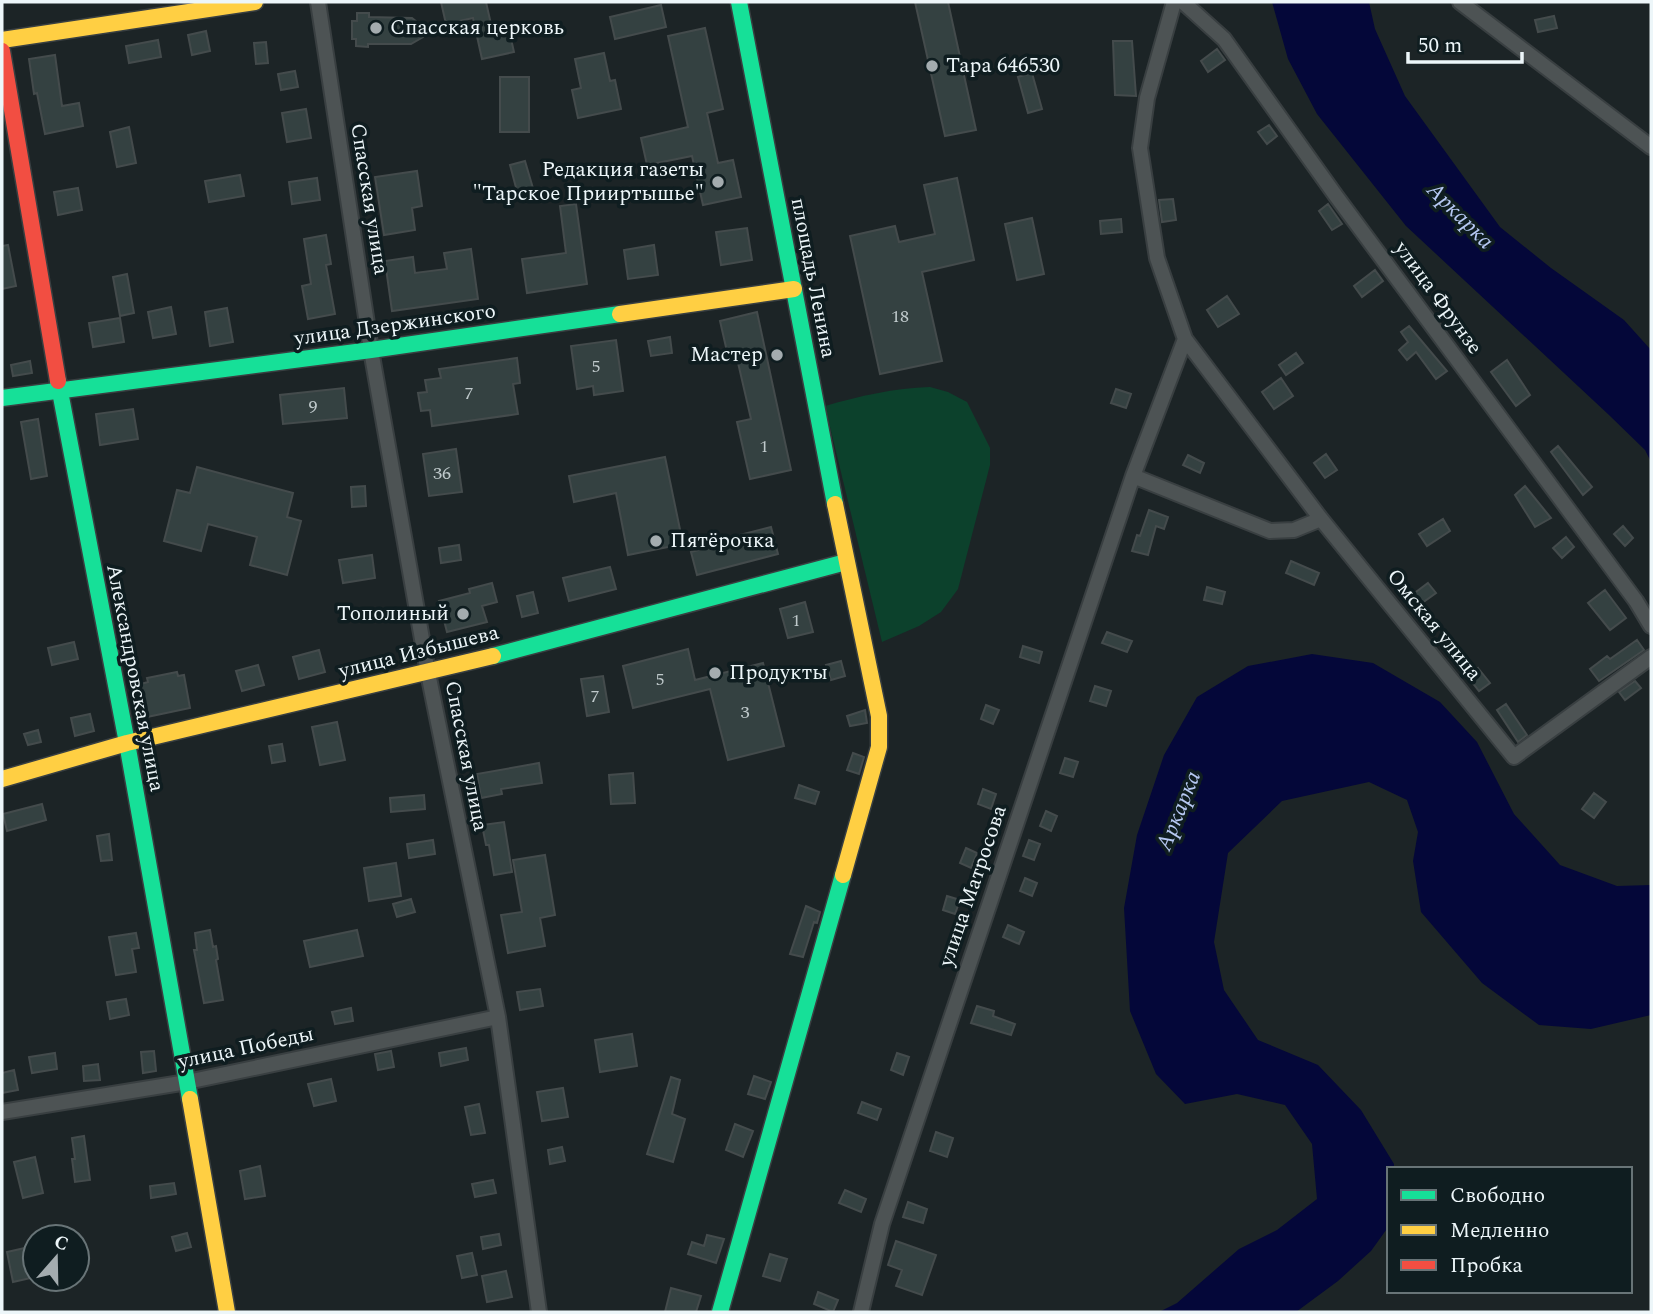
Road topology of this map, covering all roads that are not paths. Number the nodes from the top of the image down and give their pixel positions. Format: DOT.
graph roads {
  1 [pos="255,2"];
  2 [pos="318,2"];
  3 [pos="739,2"];
  4 [pos="1174,2"];
  5 [pos="1183,2"];
  6 [pos="1460,2"];
  7 [pos="2,40"];
  8 [pos="2,51"];
  9 [pos="1651,147"];
  10 [pos="794,289"];
  11 [pos="1185,339"];
  12 [pos="371,351"];
  13 [pos="60,390"];
  14 [pos="2,398"];
  15 [pos="1133,476"];
  16 [pos="1321,519"];
  17 [pos="846,562"];
  18 [pos="1651,625"];
  19 [pos="1651,657"];
  20 [pos="428,673"];
  21 [pos="127,743"];
  22 [pos="2,779"];
  23 [pos="498,1017"];
  24 [pos="187,1082"];
  25 [pos="2,1112"];
  26 [pos="228,1312"];
  27 [pos="539,1312"];
  28 [pos="720,1312"];
  29 [pos="861,1312"];
  1 -- 7 [label="street"];
  2 -- 12 [label="street, Спасская улица"];
  3 -- 10 [label="street, площадь Ленина"];
  4 -- 11 [label="street, Омская улица"];
  5 -- 18 [label="street, улица Фрунзе"];
  6 -- 9 [label="street"];
  8 -- 13 [label="street, Александровская улица"];
  10 -- 12 [label="street, улица Дзержинского"];
  10 -- 17 [label="street, площадь Ленина"];
  11 -- 15 [label="street"];
  11 -- 16 [label="street, Омская улица"];
  12 -- 13 [label="street, улица Дзержинского"];
  12 -- 20 [label="street, Спасская улица"];
  13 -- 14 [label="street, улица Дзержинского"];
  13 -- 21 [label="street, Александровская улица"];
  15 -- 16 [label="street"];
  15 -- 29 [label="street, улица Матросова"];
  16 -- 19 [label="street, Омская улица"];
  17 -- 20 [label="street, улица Избышева"];
  17 -- 28 [label="street, площадь Ленина"];
  20 -- 21 [label="street, улица Избышева"];
  20 -- 23 [label="street, Спасская улица"];
  21 -- 22 [label="street, улица Избышева"];
  21 -- 24 [label="street, Александровская улица"];
  23 -- 24 [label="street, улица Победы"];
  23 -- 27 [label="street, Спасская улица"];
  24 -- 25 [label="street, улица Победы"];
  24 -- 26 [label="street, Александровская улица"];
}
